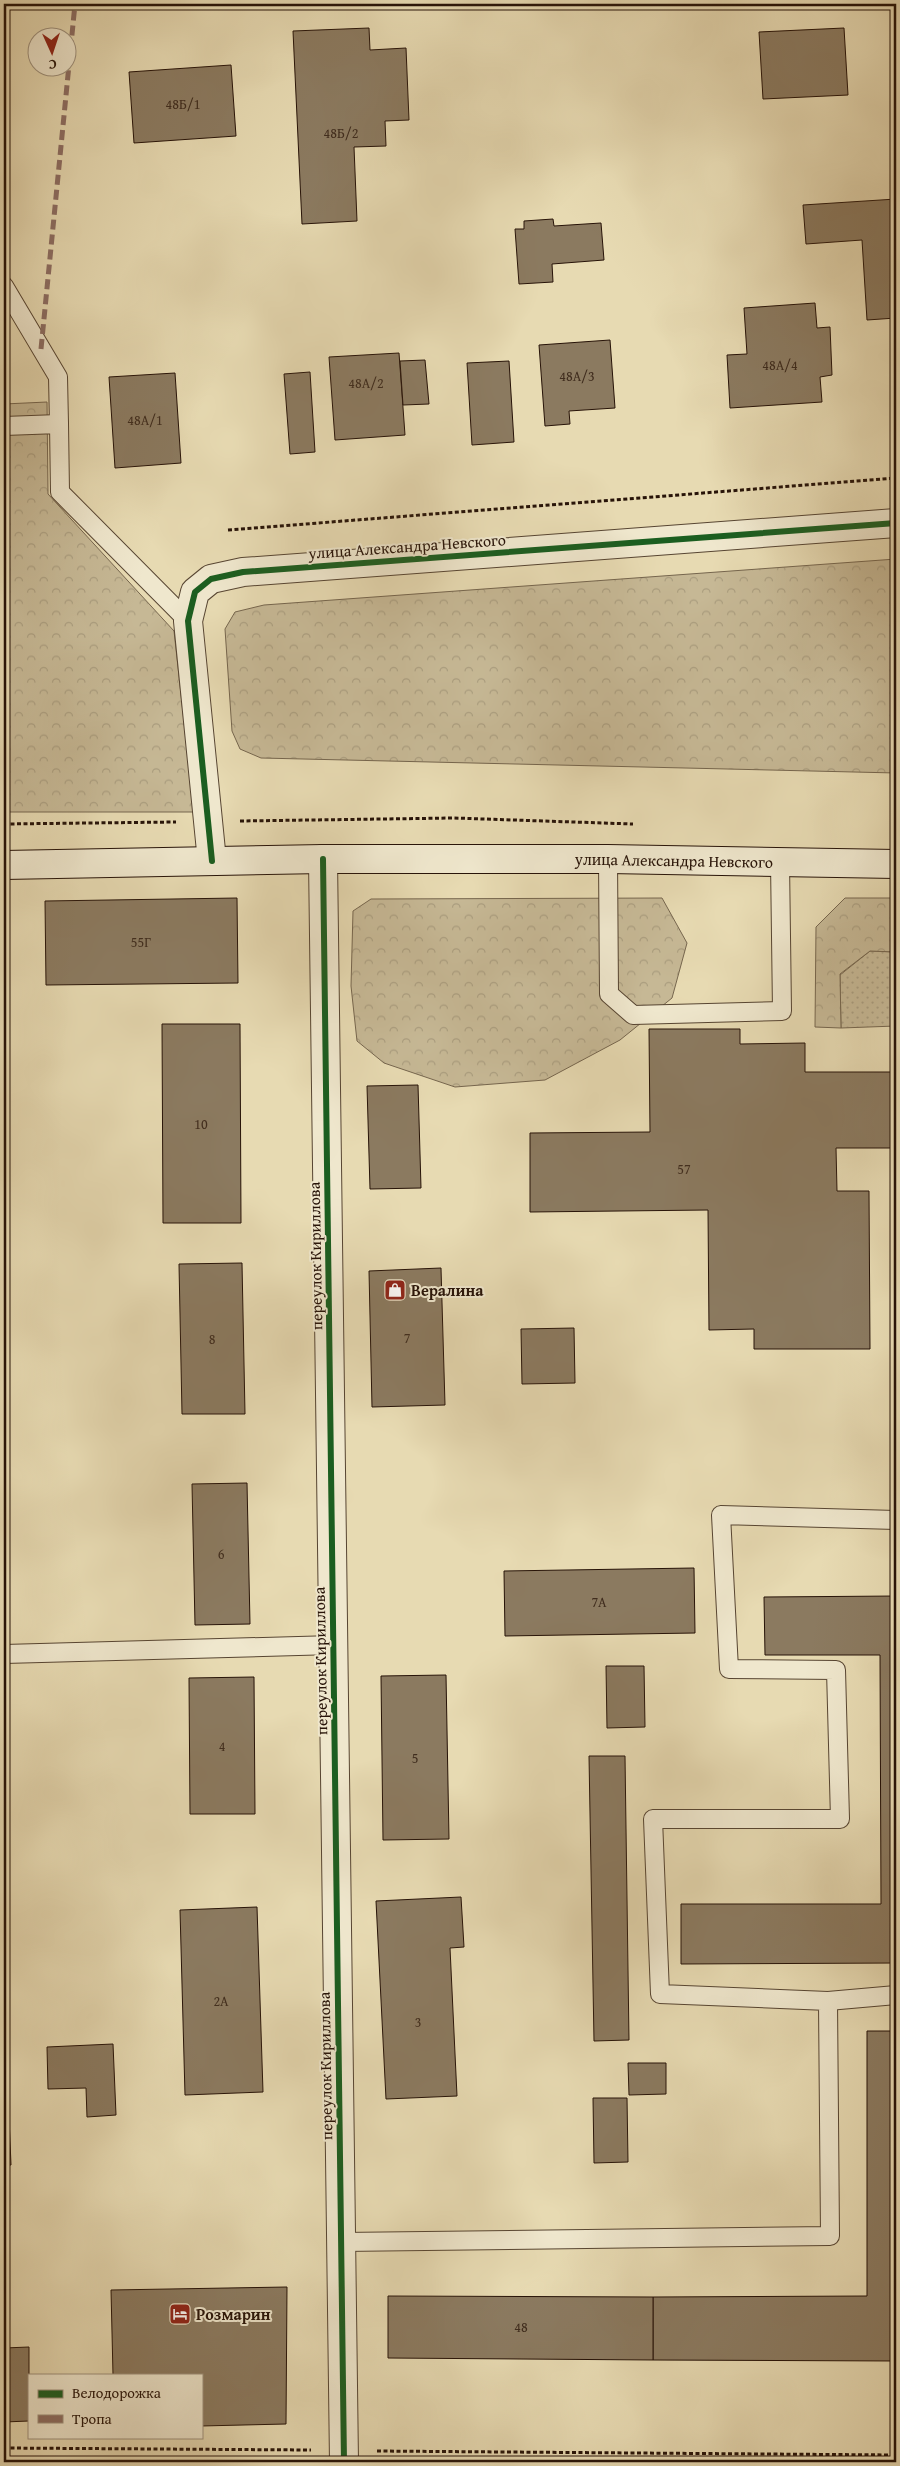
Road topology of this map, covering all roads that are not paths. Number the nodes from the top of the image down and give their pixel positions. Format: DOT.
graph roads {
  1 [pos="4,286"];
  2 [pos="59,424"];
  3 [pos="4,426"];
  4 [pos="896,523"];
  5 [pos="188,621"];
  6 [pos="324,859"];
  7 [pos="608,859"];
  8 [pos="212,861"];
  9 [pos="780,862"];
  10 [pos="896,864"];
  11 [pos="4,865"];
  12 [pos="896,1520"];
  13 [pos="334,1645"];
  14 [pos="4,1654"];
  15 [pos="896,1995"];
  16 [pos="828,2001"];
  17 [pos="341,2242"];
  18 [pos="344,2456"];
  1 -- 2 [label="lane"];
  2 -- 3 [label="lane"];
  2 -- 5 [label="lane"];
  4 -- 5 [label="street, улица Александра Невского"];
  5 -- 8 [label="street, улица Александра Невского"];
  6 -- 7 [label="street, улица Александра Невского"];
  6 -- 8 [label="street, улица Александра Невского"];
  6 -- 13 [label="street, переулок Кириллова"];
  7 -- 9 [label="street, улица Александра Невского"];
  7 -- 9 [label="lane"];
  8 -- 11 [label="street, улица Александра Невского"];
  9 -- 10 [label="street, улица Александра Невского"];
  12 -- 16 [label="lane"];
  13 -- 14 [label="lane"];
  13 -- 17 [label="street, переулок Кириллова"];
  15 -- 16 [label="lane"];
  16 -- 17 [label="lane"];
  17 -- 18 [label="street, переулок Кириллова"];
}
